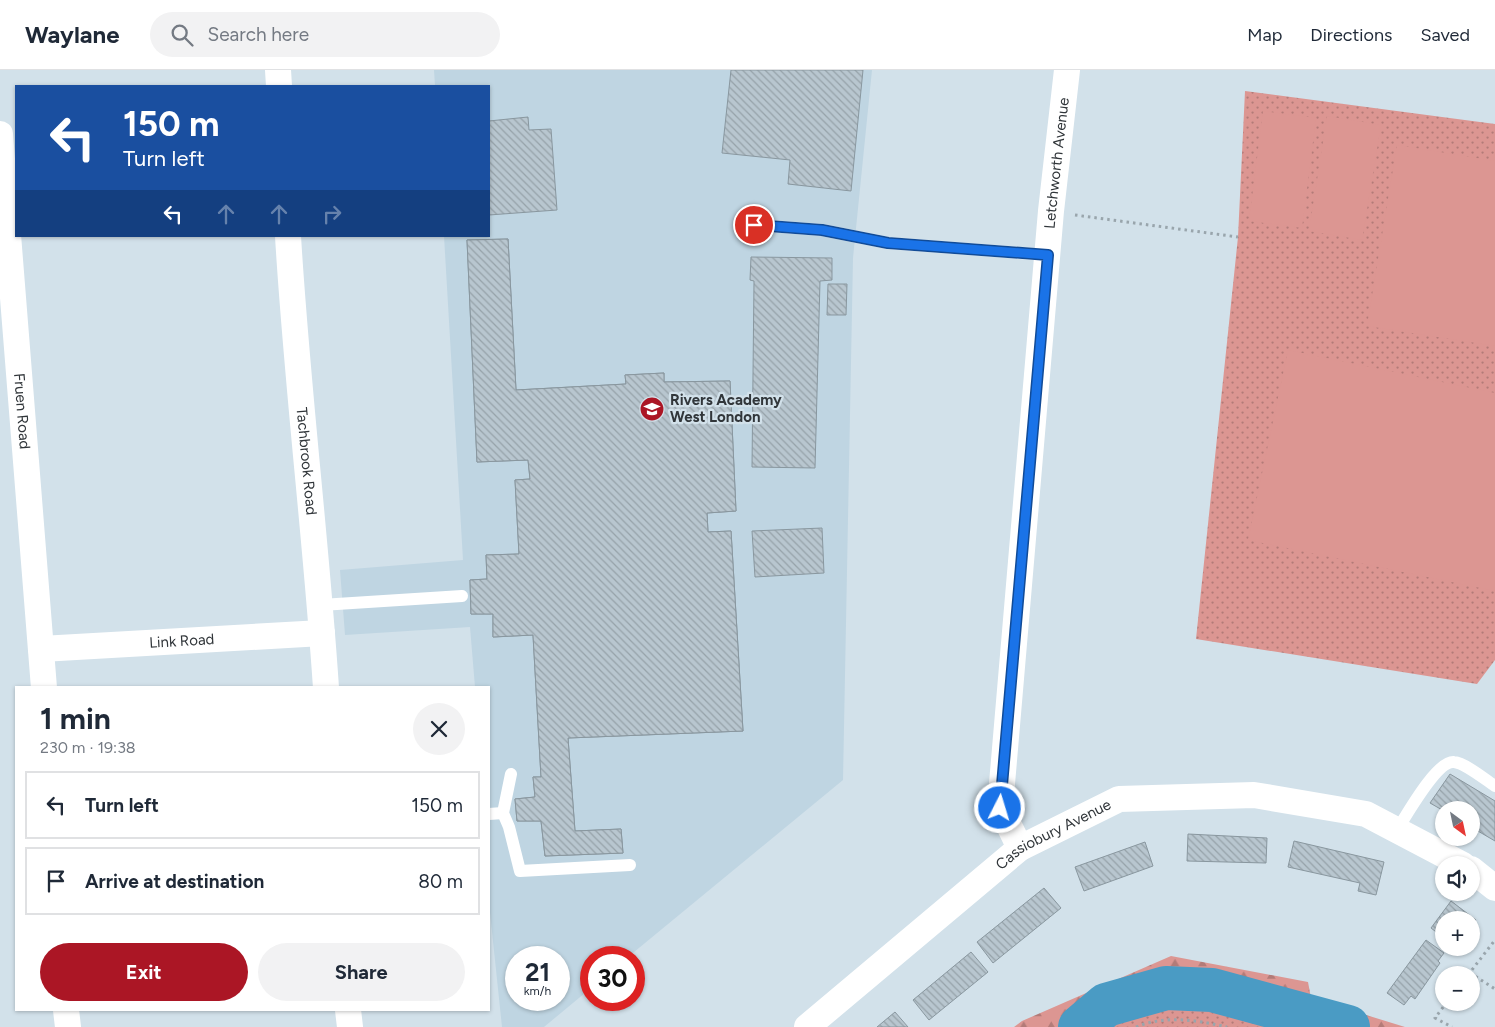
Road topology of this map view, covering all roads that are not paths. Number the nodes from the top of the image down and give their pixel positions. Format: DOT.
graph roads {
  1 [pos="278,70"];
  2 [pos="1067,70"];
  3 [pos="279,85"];
  4 [pos="0,134"];
  5 [pos="754,225"];
  6 [pos="288,237"];
  7 [pos="1048,255"];
  8 [pos="462,596"];
  9 [pos="320,605"];
  10 [pos="322,633"];
  11 [pos="41,649"];
  12 [pos="44,686"];
  13 [pos="326,686"];
  14 [pos="511,774"];
  15 [pos="1495,786"];
  16 [pos="503,813"];
  17 [pos="490,814"];
  18 [pos="1397,830"];
  19 [pos="1020,848"];
  20 [pos="1446,856"];
  21 [pos="630,865"];
  22 [pos="1480,876"];
  23 [pos="1495,888"];
  24 [pos="66,1011"];
  25 [pos="348,1011"];
  26 [pos="68,1027"];
  27 [pos="350,1027"];
  28 [pos="807,1027"];
  1 -- 3 [label="street"];
  2 -- 7 [label="street, Letchworth Avenue"];
  4 -- 11 [label="street, Fruen Road"];
  5 -- 7 [label="lane"];
  6 -- 9 [label="street, Tachbrook Road"];
  7 -- 19 [label="street, Letchworth Avenue"];
  8 -- 9 [label="lane"];
  9 -- 10 [label="street, Tachbrook Road"];
  10 -- 11 [label="street, Link Road"];
  10 -- 13 [label="street, Tachbrook Road"];
  11 -- 12 [label="street, Fruen Road"];
  14 -- 16 [label="lane"];
  15 -- 18 [label="lane"];
  16 -- 17 [label="lane"];
  16 -- 21 [label="lane"];
  18 -- 19 [label="street, Cassiobury Avenue"];
  18 -- 20 [label="street, Cassiobury Avenue"];
  19 -- 28 [label="street, Cassiobury Avenue"];
  22 -- 23 [label="street"];
  24 -- 26 [label="street"];
  25 -- 27 [label="street"];
}
